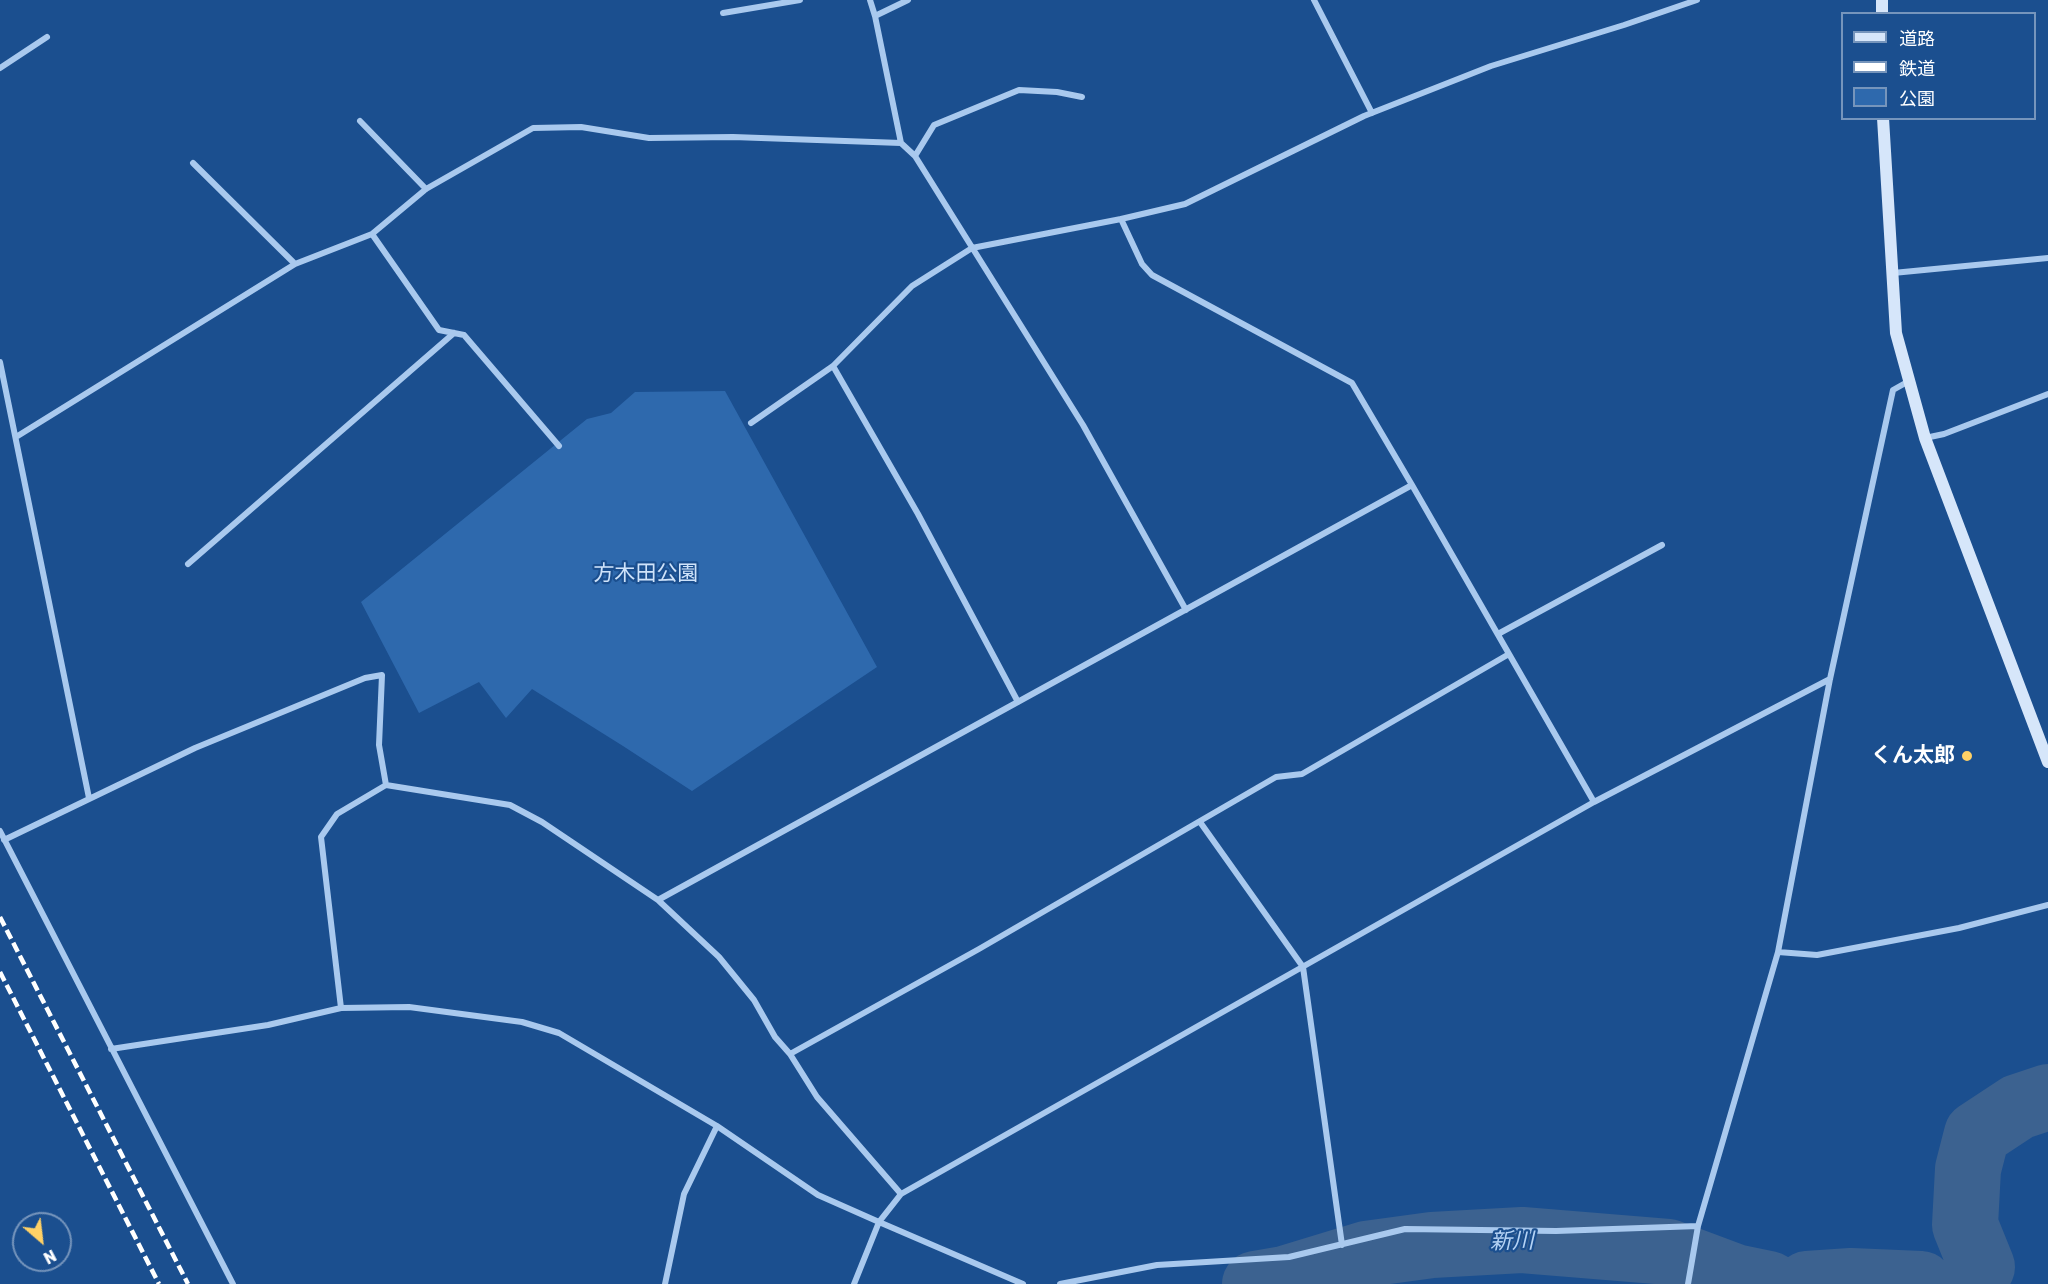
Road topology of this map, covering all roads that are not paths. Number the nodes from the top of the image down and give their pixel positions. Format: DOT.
graph roads {
  1 [pos="800,0"];
  2 [pos="870,0"];
  3 [pos="908,0"];
  4 [pos="1314,0"];
  5 [pos="1696,0"];
  6 [pos="723,13"];
  7 [pos="875,16"];
  8 [pos="47,37"];
  9 [pos="0,69"];
  10 [pos="1082,97"];
  11 [pos="1372,113"];
  12 [pos="1883,120"];
  13 [pos="360,121"];
  14 [pos="901,143"];
  15 [pos="915,156"];
  16 [pos="193,163"];
  17 [pos="426,189"];
  18 [pos="1121,219"];
  19 [pos="372,234"];
  20 [pos="972,248"];
  21 [pos="2048,258"];
  22 [pos="295,264"];
  23 [pos="1892,273"];
  24 [pos="454,333"];
  25 [pos="0,362"];
  26 [pos="833,366"];
  27 [pos="1909,380"];
  28 [pos="2048,394"];
  29 [pos="751,423"];
  30 [pos="16,437"];
  31 [pos="1925,438"];
  32 [pos="559,446"];
  33 [pos="1412,485"];
  34 [pos="1662,545"];
  35 [pos="188,564"];
  36 [pos="1186,610"];
  37 [pos="1498,634"];
  38 [pos="1509,654"];
  39 [pos="1830,679"];
  40 [pos="1018,702"];
  41 [pos="2048,762"];
  42 [pos="386,785"];
  43 [pos="89,798"];
  44 [pos="1594,801"];
  45 [pos="1200,822"];
  46 [pos="0,831"];
  47 [pos="4,840"];
  48 [pos="658,900"];
  49 [pos="2048,905"];
  50 [pos="1778,952"];
  51 [pos="1303,967"];
  52 [pos="341,1008"];
  53 [pos="111,1049"];
  54 [pos="790,1054"];
  55 [pos="717,1126"];
  56 [pos="901,1194"];
  57 [pos="879,1222"];
  58 [pos="1698,1226"];
  59 [pos="1342,1245"];
  60 [pos="233,1284"];
  61 [pos="665,1284"];
  62 [pos="854,1284"];
  63 [pos="1023,1284"];
  64 [pos="1060,1284"];
  65 [pos="1688,1284"];
  1 -- 6 [label="street"];
  2 -- 7 [label="street"];
  3 -- 7 [label="street"];
  4 -- 11 [label="street"];
  5 -- 11 [label="street"];
  7 -- 14 [label="street"];
  8 -- 9 [label="street"];
  10 -- 15 [label="street"];
  11 -- 18 [label="street"];
  12 -- 23 [label="street"];
  13 -- 17 [label="street"];
  14 -- 15 [label="street"];
  14 -- 17 [label="street"];
  15 -- 20 [label="street"];
  16 -- 22 [label="street"];
  17 -- 19 [label="street"];
  18 -- 20 [label="street"];
  18 -- 33 [label="street"];
  19 -- 22 [label="street"];
  19 -- 24 [label="street"];
  20 -- 26 [label="street"];
  20 -- 36 [label="street"];
  21 -- 23 [label="street"];
  22 -- 30 [label="street"];
  23 -- 27 [label="street"];
  24 -- 32 [label="street"];
  24 -- 35 [label="street"];
  25 -- 30 [label="street"];
  26 -- 29 [label="street"];
  26 -- 40 [label="street"];
  27 -- 31 [label="street"];
  27 -- 39 [label="street"];
  28 -- 31 [label="street"];
  30 -- 43 [label="street"];
  31 -- 41 [label="street"];
  33 -- 36 [label="street"];
  33 -- 37 [label="street"];
  34 -- 37 [label="street"];
  36 -- 40 [label="street"];
  37 -- 38 [label="street"];
  38 -- 44 [label="street"];
  38 -- 45 [label="street"];
  39 -- 44 [label="street"];
  39 -- 50 [label="street"];
  40 -- 48 [label="street"];
  42 -- 43 [label="street"];
  42 -- 48 [label="street"];
  42 -- 52 [label="street"];
  43 -- 47 [label="street"];
  44 -- 51 [label="street"];
  45 -- 51 [label="street"];
  45 -- 54 [label="street"];
  46 -- 47 [label="street"];
  47 -- 53 [label="street"];
  48 -- 54 [label="street"];
  49 -- 50 [label="street"];
  50 -- 58 [label="street"];
  51 -- 56 [label="street"];
  51 -- 59 [label="street"];
  52 -- 53 [label="street"];
  52 -- 55 [label="street"];
  53 -- 60 [label="street"];
  54 -- 56 [label="street"];
  55 -- 57 [label="street"];
  55 -- 61 [label="street"];
  56 -- 57 [label="street"];
  57 -- 62 [label="street"];
  57 -- 63 [label="street"];
  58 -- 59 [label="street"];
  58 -- 65 [label="street"];
  59 -- 64 [label="street"];
}
